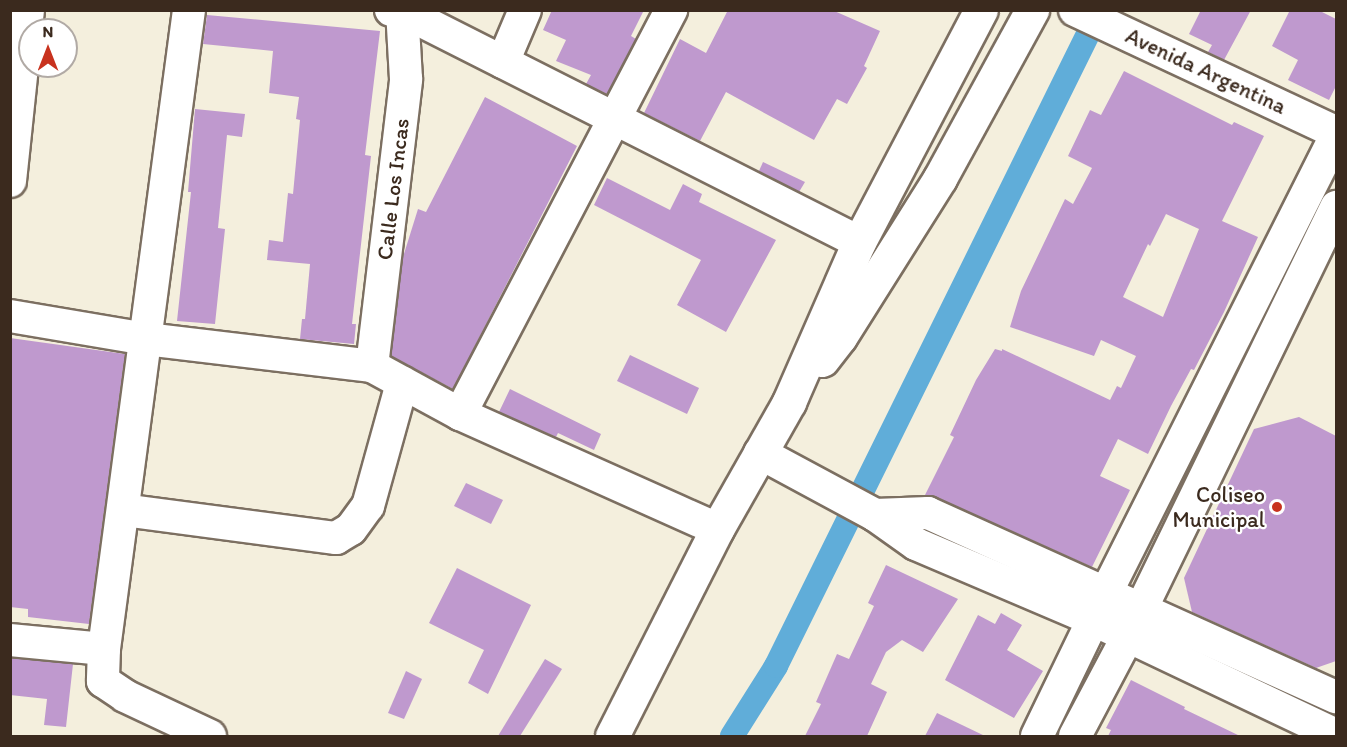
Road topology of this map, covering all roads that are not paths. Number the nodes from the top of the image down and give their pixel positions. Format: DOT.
graph roads {
  1 [pos="28,10"];
  2 [pos="189,10"];
  3 [pos="391,10"];
  4 [pos="525,10"];
  5 [pos="671,10"];
  6 [pos="981,10"];
  7 [pos="1032,10"];
  8 [pos="1075,10"];
  9 [pos="415,14"];
  10 [pos="503,62"];
  11 [pos="614,118"];
  12 [pos="1336,134"];
  13 [pos="12,164"];
  14 [pos="1336,207"];
  15 [pos="859,242"];
  16 [pos="10,316"];
  17 [pos="146,339"];
  18 [pos="372,366"];
  19 [pos="402,383"];
  20 [pos="789,402"];
  21 [pos="460,414"];
  22 [pos="760,453"];
  23 [pos="123,510"];
  24 [pos="717,529"];
  25 [pos="1100,607"];
  26 [pos="1134,623"];
  27 [pos="10,640"];
  28 [pos="104,649"];
  29 [pos="1336,697"];
  30 [pos="1336,735"];
  31 [pos="210,736"];
  32 [pos="612,736"];
  33 [pos="1037,736"];
  34 [pos="1075,736"];
  1 -- 13 [label="street"];
  2 -- 17 [label="street"];
  3 -- 9 [label="street"];
  4 -- 10 [label="street"];
  5 -- 11 [label="street"];
  6 -- 15 [label="main road"];
  7 -- 20 [label="main road"];
  8 -- 12 [label="street, Avenida Argentina"];
  9 -- 10 [label="street"];
  9 -- 18 [label="street, Calle Los Incas"];
  10 -- 11 [label="street"];
  11 -- 15 [label="street"];
  11 -- 21 [label="street"];
  12 -- 25 [label="street"];
  14 -- 26 [label="street"];
  15 -- 20 [label="main road"];
  16 -- 17 [label="street"];
  17 -- 18 [label="street"];
  17 -- 23 [label="street"];
  18 -- 19 [label="street"];
  19 -- 21 [label="street"];
  19 -- 23 [label="street"];
  20 -- 22 [label="main road"];
  21 -- 24 [label="street"];
  22 -- 24 [label="main road"];
  22 -- 25 [label="street"];
  23 -- 28 [label="street"];
  24 -- 32 [label="main road"];
  25 -- 26 [label="street"];
  25 -- 33 [label="street"];
  26 -- 29 [label="street"];
  26 -- 30 [label="street"];
  26 -- 34 [label="street"];
  27 -- 28 [label="street"];
  28 -- 31 [label="street"];
}
